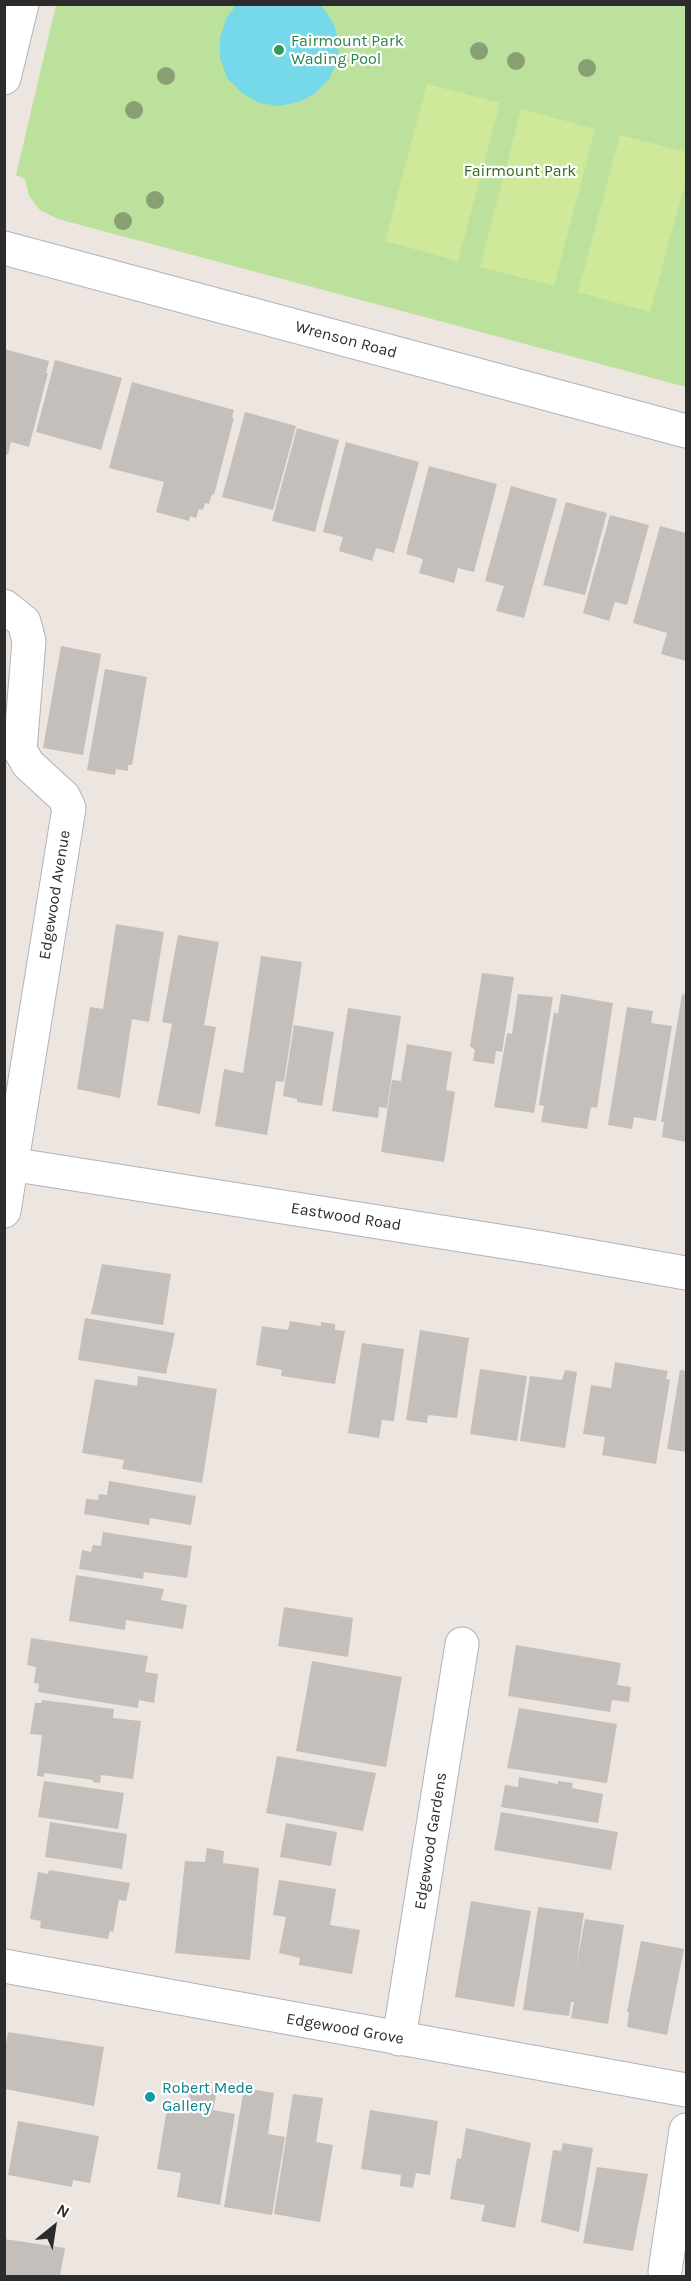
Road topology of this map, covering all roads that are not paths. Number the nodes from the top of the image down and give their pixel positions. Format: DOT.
graph roads {
  1 [pos="22,4"];
  2 [pos="4,78"];
  3 [pos="4,249"];
  4 [pos="687,431"];
  5 [pos="4,606"];
  6 [pos="8,1164"];
  7 [pos="4,1211"];
  8 [pos="687,1273"];
  9 [pos="462,1644"];
  10 [pos="4,1966"];
  11 [pos="399,2038"];
  12 [pos="687,2090"];
  13 [pos="687,2130"];
  14 [pos="665,2271"];
  1 -- 2 [label="street"];
  3 -- 4 [label="street, Wrenson Road"];
  5 -- 6 [label="street, Edgewood Avenue"];
  6 -- 7 [label="street, Edgewood Avenue"];
  6 -- 8 [label="street, Eastwood Road"];
  9 -- 11 [label="street, Edgewood Gardens"];
  10 -- 11 [label="street, Edgewood Grove"];
  11 -- 12 [label="street, Edgewood Grove"];
  13 -- 14 [label="street"];
}
